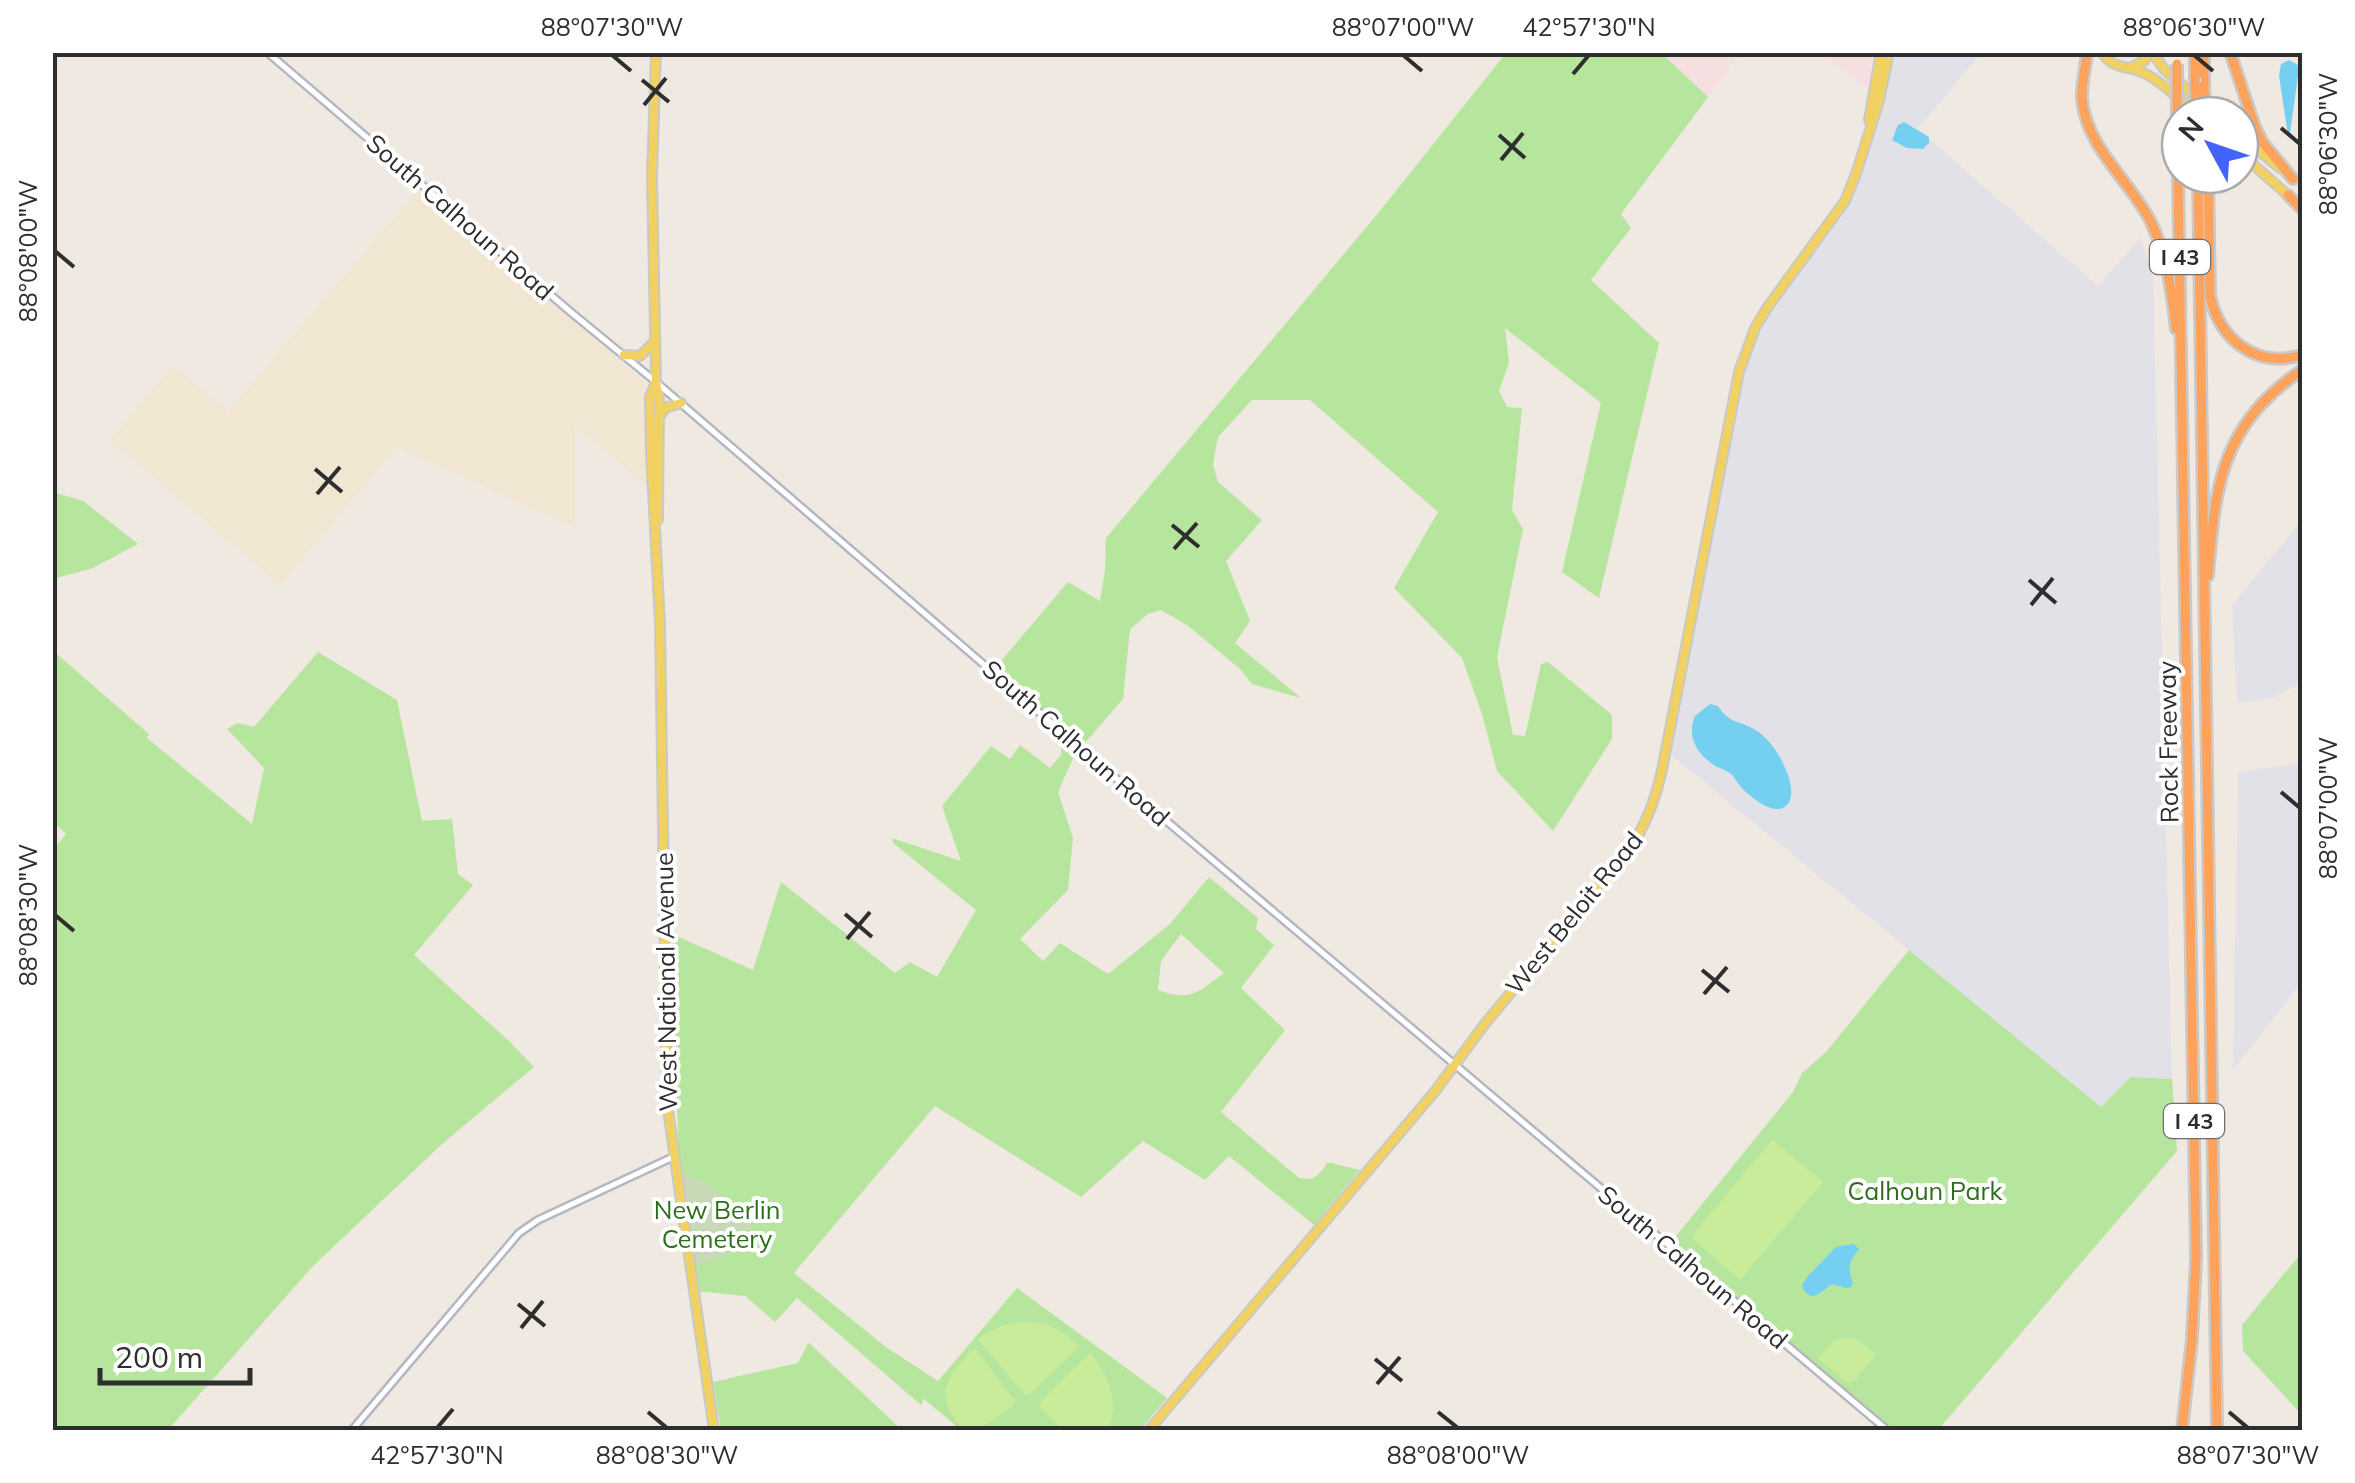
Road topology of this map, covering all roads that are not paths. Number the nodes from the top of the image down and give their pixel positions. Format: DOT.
graph roads {
  1 [pos="267,52"];
  2 [pos="656,52"];
  3 [pos="1881,52"];
  4 [pos="1889,52"];
  5 [pos="2090,52"];
  6 [pos="2102,52"];
  7 [pos="2151,52"];
  8 [pos="2195,52"];
  9 [pos="2204,52"];
  10 [pos="2230,52"];
  11 [pos="2177,58"];
  12 [pos="2130,68"];
  13 [pos="2200,82"];
  14 [pos="2173,95"];
  15 [pos="2193,95"];
  16 [pos="2198,95"];
  17 [pos="2202,95"];
  18 [pos="1867,135"];
  19 [pos="2260,152"];
  20 [pos="2260,170"];
  21 [pos="2293,179"];
  22 [pos="2302,187"];
  23 [pos="2198,195"];
  24 [pos="2208,195"];
  25 [pos="2288,195"];
  26 [pos="2302,207"];
  27 [pos="655,339"];
  28 [pos="624,355"];
  29 [pos="2302,355"];
  30 [pos="2302,370"];
  31 [pos="656,382"];
  32 [pos="2182,396"];
  33 [pos="680,403"];
  34 [pos="659,420"];
  35 [pos="656,530"];
  36 [pos="2203,638"];
  37 [pos="1454,1064"];
  38 [pos="673,1157"];
  39 [pos="352,1430"];
  40 [pos="714,1430"];
  41 [pos="1149,1430"];
  42 [pos="1887,1430"];
  43 [pos="2182,1430"];
  44 [pos="2217,1430"];
  1 -- 28 [label="street, South Calhoun Road"];
  2 -- 27 [label="main road, West National Avenue"];
  3 -- 18 [label="main road, West Beloit Road"];
  4 -- 18 [label="main road, West Beloit Road"];
  5 -- 32 [label="highway"];
  6 -- 12 [label="main road"];
  7 -- 12 [label="main road"];
  7 -- 15 [label="main road"];
  8 -- 13 [label="highway"];
  9 -- 13 [label="highway"];
  10 -- 21 [label="highway"];
  11 -- 32 [label="highway, Rock Freeway / I 43, bridge"];
  12 -- 14 [label="main road"];
  13 -- 16 [label="highway, bridge"];
  13 -- 17 [label="highway, bridge"];
  18 -- 37 [label="main road, West Beloit Road"];
  19 -- 21 [label="main road"];
  20 -- 25 [label="main road"];
  21 -- 22 [label="main road"];
  23 -- 36 [label="highway, Rock Freeway / I 43"];
  24 -- 29 [label="highway"];
  25 -- 26 [label="highway"];
  27 -- 28 [label="main road"];
  27 -- 31 [label="main road, West National Avenue"];
  28 -- 31 [label="street, South Calhoun Road"];
  30 -- 36 [label="highway"];
  31 -- 33 [label="street, South Calhoun Road"];
  31 -- 34 [label="main road, West National Avenue"];
  31 -- 35 [label="main road, West National Avenue"];
  32 -- 43 [label="highway, Rock Freeway / I 43"];
  33 -- 34 [label="main road"];
  33 -- 37 [label="street, South Calhoun Road"];
  34 -- 35 [label="main road, West National Avenue"];
  35 -- 38 [label="main road, West National Avenue"];
  36 -- 44 [label="highway, Rock Freeway / I 43"];
  37 -- 41 [label="main road, West Beloit Road"];
  37 -- 42 [label="street, South Calhoun Road"];
  38 -- 39 [label="street"];
  38 -- 40 [label="main road, West National Avenue"];
}
